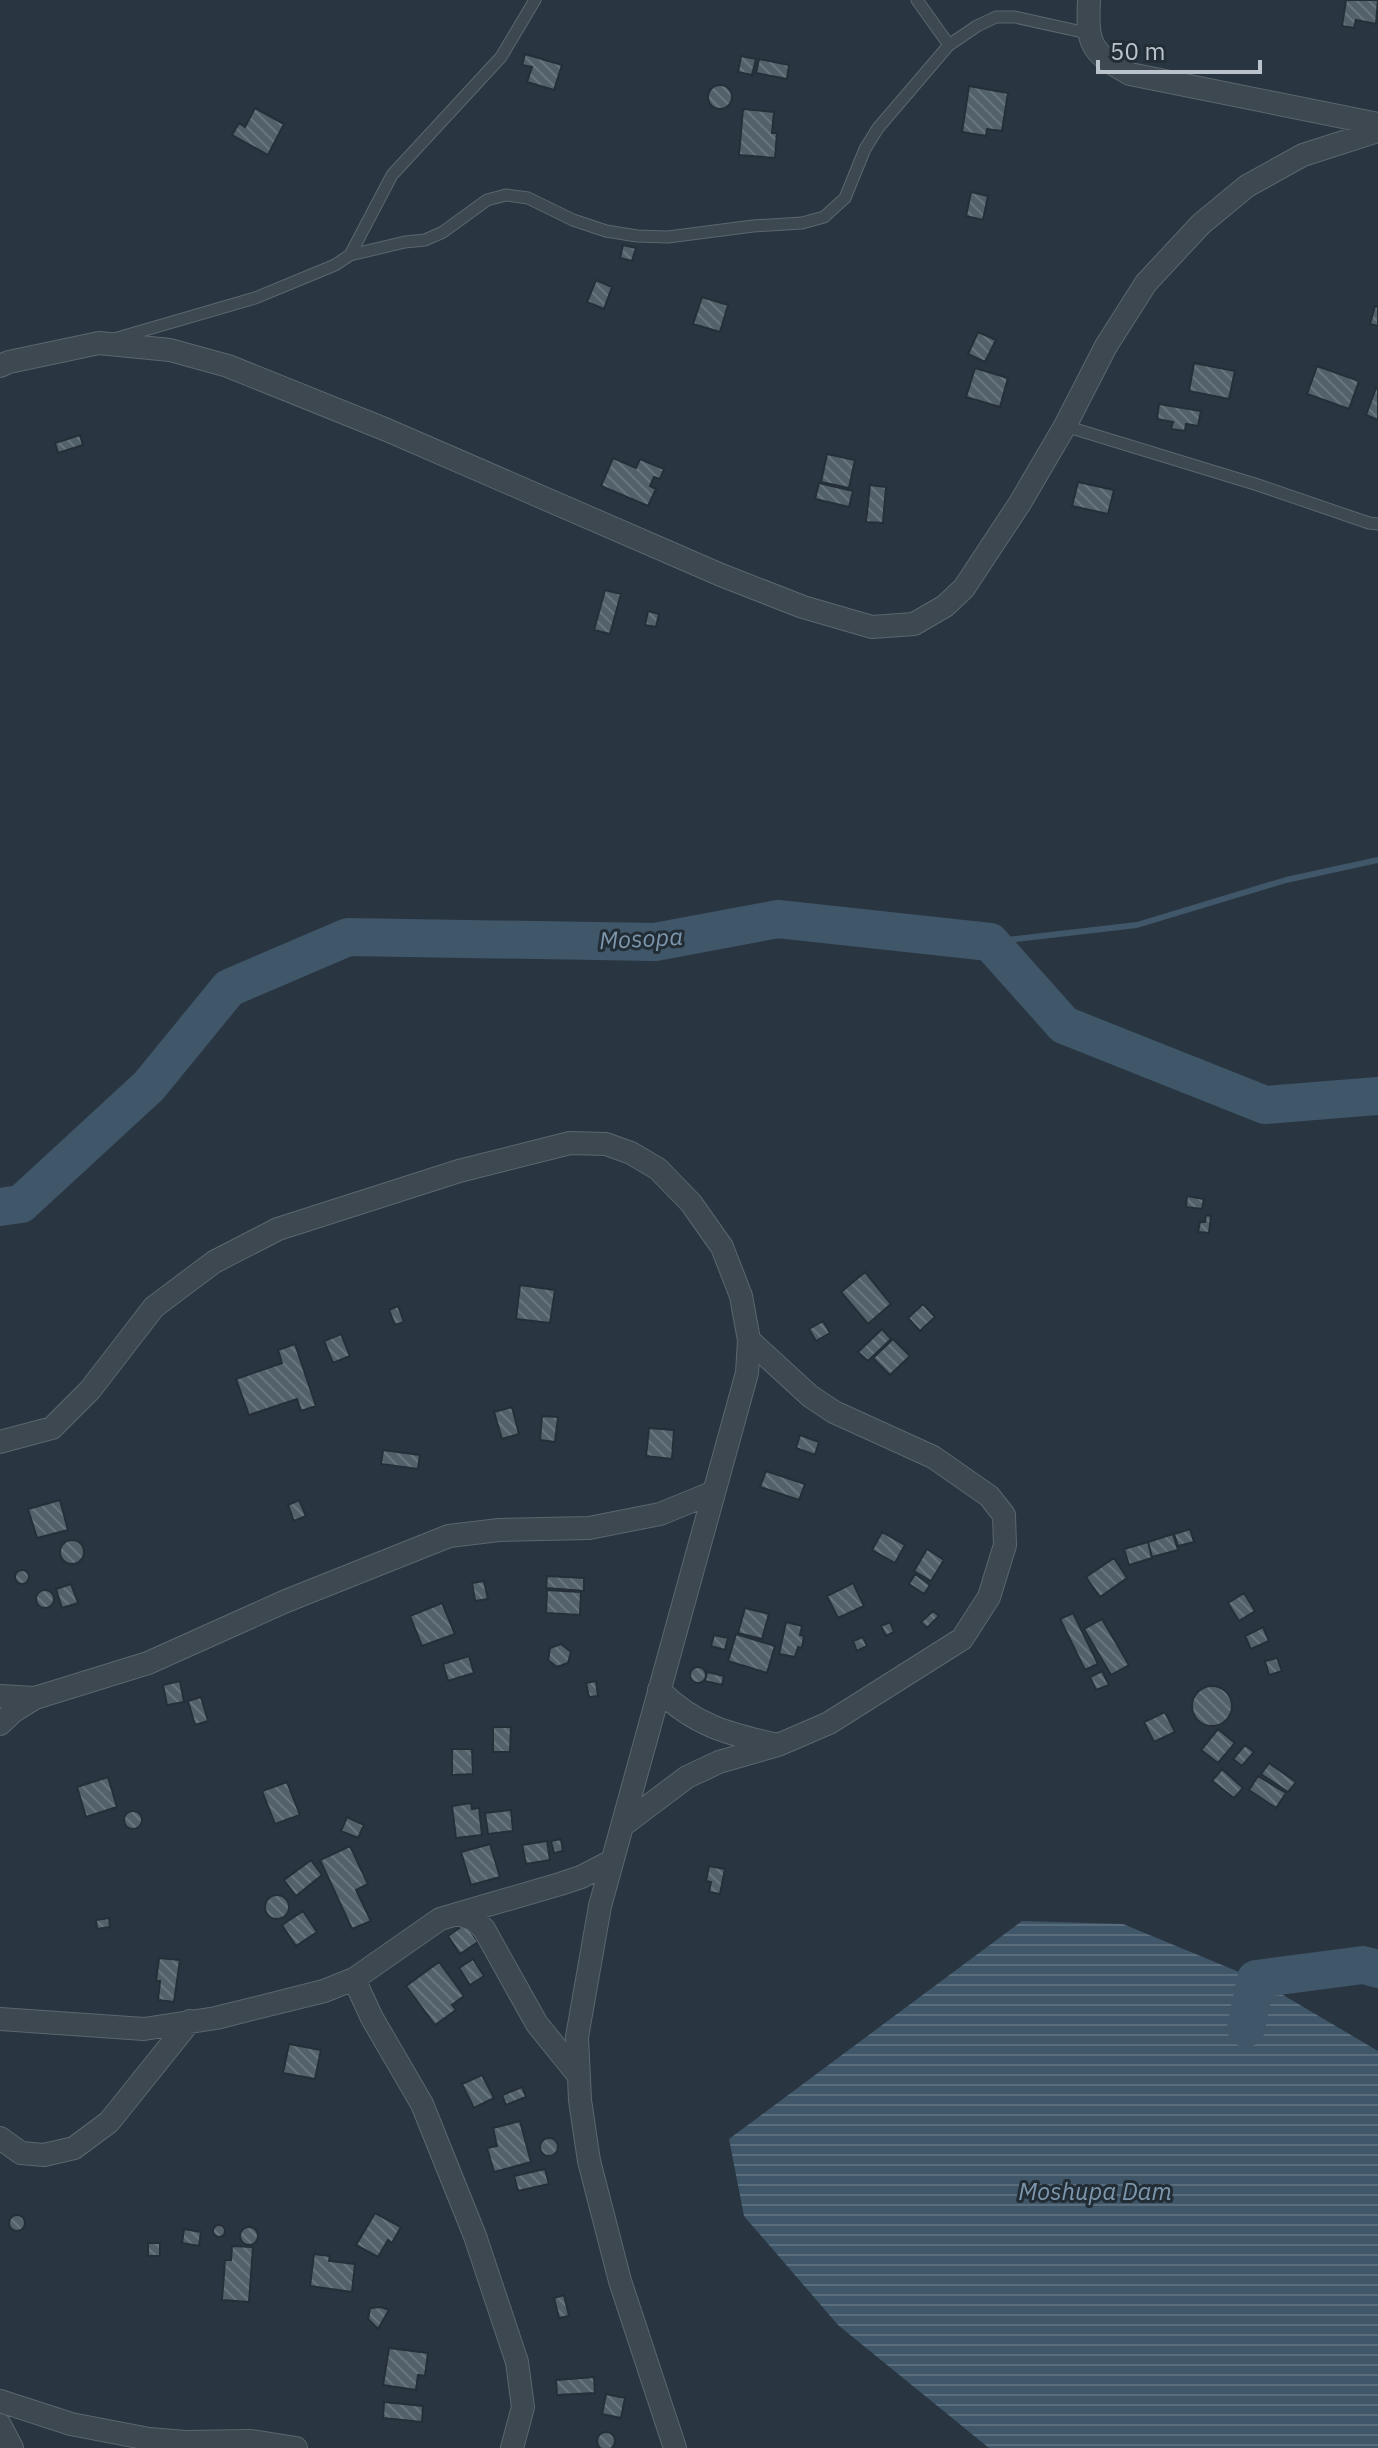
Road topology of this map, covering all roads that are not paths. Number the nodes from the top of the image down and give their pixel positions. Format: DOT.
graph roads {
  1 [pos="535,0"];
  2 [pos="917,0"];
  3 [pos="1089,0"];
  4 [pos="1087,33"];
  5 [pos="949,45"];
  6 [pos="1378,124"];
  7 [pos="1378,131"];
  8 [pos="350,255"];
  9 [pos="99,343"];
  10 [pos="3,362"];
  11 [pos="1065,426"];
  12 [pos="1378,524"];
  13 [pos="749,1340"];
  14 [pos="0,1442"];
  15 [pos="714,1492"];
  16 [pos="659,1690"];
  17 [pos="0,1696"];
  18 [pos="35,1698"];
  19 [pos="0,1724"];
  20 [pos="778,1745"];
  21 [pos="622,1826"];
  22 [pos="612,1861"];
  23 [pos="457,1914"];
  24 [pos="354,1979"];
  25 [pos="0,2019"];
  26 [pos="190,2021"];
  27 [pos="579,2076"];
  28 [pos="0,2138"];
  29 [pos="0,2401"];
  30 [pos="0,2425"];
  31 [pos="12,2448"];
  32 [pos="296,2448"];
  33 [pos="512,2448"];
  34 [pos="675,2448"];
  1 -- 8 [label="lane"];
  2 -- 5 [label="lane"];
  3 -- 4 [label="street"];
  4 -- 5 [label="lane"];
  4 -- 6 [label="street"];
  5 -- 8 [label="lane"];
  7 -- 11 [label="street"];
  8 -- 9 [label="lane"];
  9 -- 10 [label="street"];
  9 -- 11 [label="street"];
  11 -- 12 [label="lane"];
  13 -- 14 [label="street"];
  13 -- 15 [label="street"];
  13 -- 20 [label="street"];
  15 -- 16 [label="street"];
  15 -- 18 [label="street"];
  16 -- 20 [label="street"];
  16 -- 21 [label="street"];
  17 -- 18 [label="street"];
  18 -- 19 [label="street"];
  20 -- 21 [label="street"];
  21 -- 22 [label="street"];
  22 -- 23 [label="street"];
  22 -- 27 [label="street"];
  23 -- 24 [label="street"];
  23 -- 27 [label="street"];
  24 -- 26 [label="street"];
  24 -- 33 [label="street"];
  25 -- 26 [label="street"];
  26 -- 28 [label="street"];
  27 -- 34 [label="street"];
  29 -- 32 [label="street"];
  30 -- 31 [label="street"];
}
